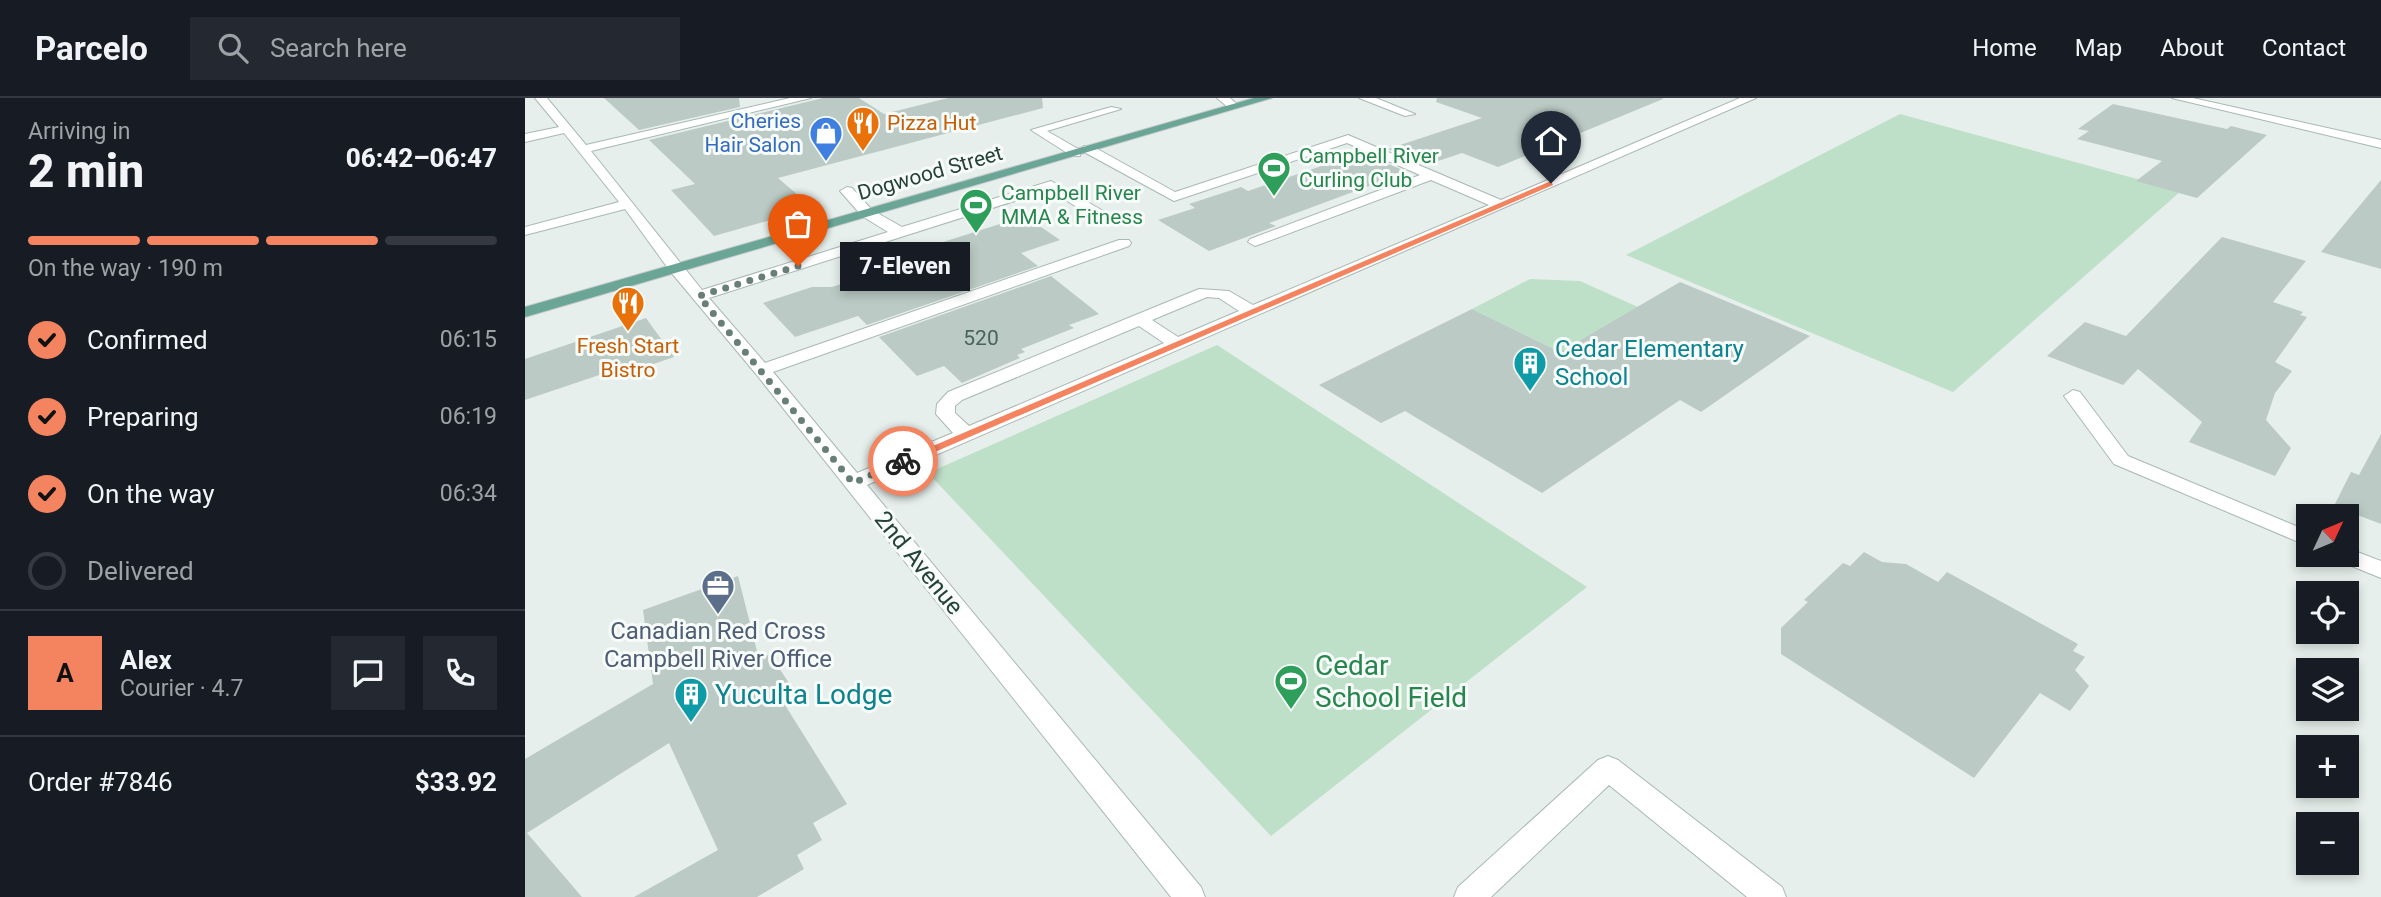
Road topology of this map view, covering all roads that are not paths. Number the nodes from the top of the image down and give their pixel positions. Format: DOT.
graph roads {
  1 [pos="541,98"];
  2 [pos="805,98"];
  3 [pos="1223,98"];
  4 [pos="1266,98"];
  5 [pos="1365,98"];
  6 [pos="1750,98"];
  7 [pos="2178,98"];
  8 [pos="1234,107"];
  9 [pos="1115,109"];
  10 [pos="1409,114"];
  11 [pos="566,129"];
  12 [pos="525,138"];
  13 [pos="2381,144"];
  14 [pos="583,149"];
  15 [pos="1082,151"];
  16 [pos="1033,166"];
  17 [pos="1432,175"];
  18 [pos="1051,185"];
  19 [pos="847,191"];
  20 [pos="628,204"];
  21 [pos="1501,205"];
  22 [pos="867,213"];
  23 [pos="1105,218"];
  24 [pos="525,231"];
  25 [pos="899,232"];
  26 [pos="1255,242"];
  27 [pos="1124,243"];
  28 [pos="675,268"];
  29 [pos="699,296"];
  30 [pos="525,312"];
  31 [pos="1252,312"];
  32 [pos="1140,319"];
  33 [pos="1176,344"];
  34 [pos="762,370"];
  35 [pos="2073,396"];
  36 [pos="966,434"];
  37 [pos="853,483"];
  38 [pos="2296,534"];
  39 [pos="2359,561"];
  40 [pos="2381,570"];
  41 [pos="1190,897"];
  42 [pos="1469,897"];
  43 [pos="1771,897"];
  1 -- 11 [label="street, 2nd Avenue"];
  2 -- 14 [label="street"];
  3 -- 8 [label="street"];
  4 -- 8 [label="main road, Dogwood Street"];
  5 -- 10 [label="street"];
  6 -- 21 [label="street"];
  7 -- 13 [label="street"];
  8 -- 15 [label="main road, Dogwood Street"];
  9 -- 15 [label="street"];
  11 -- 12 [label="street"];
  11 -- 14 [label="street, 2nd Avenue"];
  14 -- 20 [label="street, 2nd Avenue"];
  15 -- 16 [label="main road, Dogwood Street"];
  15 -- 17 [label="street"];
  16 -- 18 [label="street"];
  16 -- 22 [label="main road, Dogwood Street"];
  17 -- 21 [label="street"];
  17 -- 26 [label="street"];
  18 -- 23 [label="street"];
  18 -- 25 [label="street"];
  19 -- 22 [label="street"];
  20 -- 24 [label="street"];
  20 -- 28 [label="street, 2nd Avenue"];
  21 -- 31 [label="street"];
  22 -- 25 [label="street"];
  22 -- 28 [label="main road, Dogwood Street"];
  25 -- 29 [label="street"];
  27 -- 34 [label="street"];
  28 -- 29 [label="street, 2nd Avenue"];
  28 -- 30 [label="main road, Dogwood Street"];
  29 -- 34 [label="street, 2nd Avenue"];
  31 -- 32 [label="street"];
  31 -- 33 [label="street"];
  32 -- 33 [label="street"];
  32 -- 36 [label="street"];
  33 -- 36 [label="street"];
  34 -- 37 [label="street, 2nd Avenue"];
  35 -- 38 [label="street"];
  36 -- 37 [label="street"];
  37 -- 41 [label="street, 2nd Avenue"];
  39 -- 40 [label="street"];
  42 -- 43 [label="street"];
}
